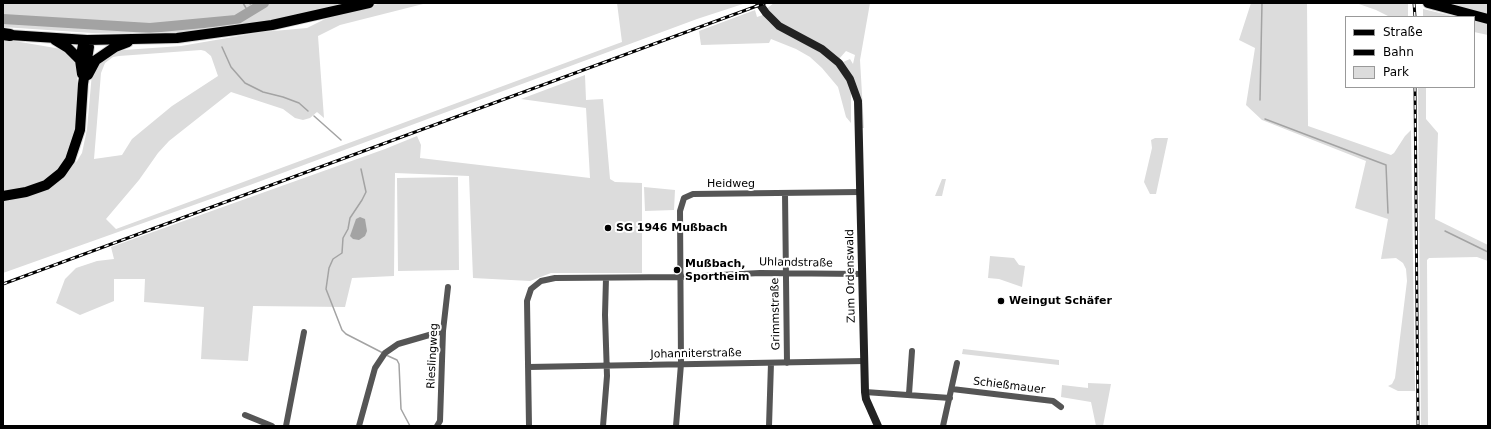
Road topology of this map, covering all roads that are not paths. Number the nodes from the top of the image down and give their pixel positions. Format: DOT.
graph roads {
  1 [pos="369,3"];
  2 [pos="759,3"];
  3 [pos="1428,3"];
  4 [pos="1488,19"];
  5 [pos="6,35"];
  6 [pos="54,39"];
  7 [pos="86,40"];
  8 [pos="133,40"];
  9 [pos="80,60"];
  10 [pos="83,84"];
  11 [pos="860,192"];
  12 [pos="785,193"];
  13 [pos="3,196"];
  14 [pos="786,273"];
  15 [pos="863,274"];
  16 [pos="681,277"];
  17 [pos="606,278"];
  18 [pos="448,287"];
  19 [pos="443,331"];
  20 [pos="304,332"];
  21 [pos="912,351"];
  22 [pos="864,361"];
  23 [pos="771,363"];
  24 [pos="787,363"];
  25 [pos="957,363"];
  26 [pos="681,364"];
  27 [pos="607,365"];
  28 [pos="528,367"];
  29 [pos="952,388"];
  30 [pos="865,392"];
  31 [pos="909,394"];
  32 [pos="950,398"];
  33 [pos="1061,406"];
  34 [pos="244,415"];
  35 [pos="272,426"];
  36 [pos="286,426"];
  37 [pos="360,426"];
  38 [pos="437,426"];
  39 [pos="529,426"];
  40 [pos="604,426"];
  41 [pos="676,426"];
  42 [pos="768,426"];
  43 [pos="878,426"];
  44 [pos="943,426"];
  1 -- 8 [label="main road"];
  2 -- 11 [label="street, Zum Ordenswald"];
  3 -- 4 [label="main road"];
  5 -- 6 [label="main road"];
  6 -- 7 [label="main road"];
  6 -- 9 [label="main road"];
  7 -- 8 [label="main road"];
  7 -- 9 [label="main road"];
  7 -- 10 [label="main road"];
  8 -- 10 [label="main road"];
  9 -- 10 [label="main road"];
  10 -- 13 [label="main road"];
  11 -- 12 [label="street, Heidweg"];
  11 -- 15 [label="street, Zum Ordenswald"];
  12 -- 14 [label="street, Grimmstraße"];
  12 -- 16 [label="street, Heidweg"];
  14 -- 15 [label="street, Uhlandstraße"];
  14 -- 16 [label="street, Uhlandstraße"];
  14 -- 24 [label="street, Grimmstraße"];
  15 -- 22 [label="street, Zum Ordenswald"];
  16 -- 17 [label="street, Uhlandstraße"];
  16 -- 26 [label="street, Heidweg"];
  17 -- 27 [label="street"];
  17 -- 28 [label="street, Uhlandstraße"];
  18 -- 19 [label="street, Rieslingweg"];
  19 -- 37 [label="street"];
  19 -- 38 [label="street, Rieslingweg"];
  20 -- 36 [label="street"];
  21 -- 31 [label="street"];
  22 -- 24 [label="street, Johanniterstraße"];
  22 -- 30 [label="street, Zum Ordenswald"];
  23 -- 24 [label="street, Johanniterstraße"];
  23 -- 26 [label="street, Johanniterstraße"];
  23 -- 42 [label="street"];
  25 -- 29 [label="street"];
  26 -- 27 [label="street, Johanniterstraße"];
  26 -- 41 [label="street, Heidweg"];
  27 -- 28 [label="street, Johanniterstraße"];
  27 -- 40 [label="street"];
  28 -- 39 [label="street, Uhlandstraße"];
  29 -- 32 [label="street"];
  29 -- 33 [label="street, Schießmauer"];
  30 -- 31 [label="street"];
  30 -- 43 [label="street, Zum Ordenswald"];
  31 -- 32 [label="street"];
  32 -- 44 [label="street"];
  34 -- 35 [label="street"];
}
